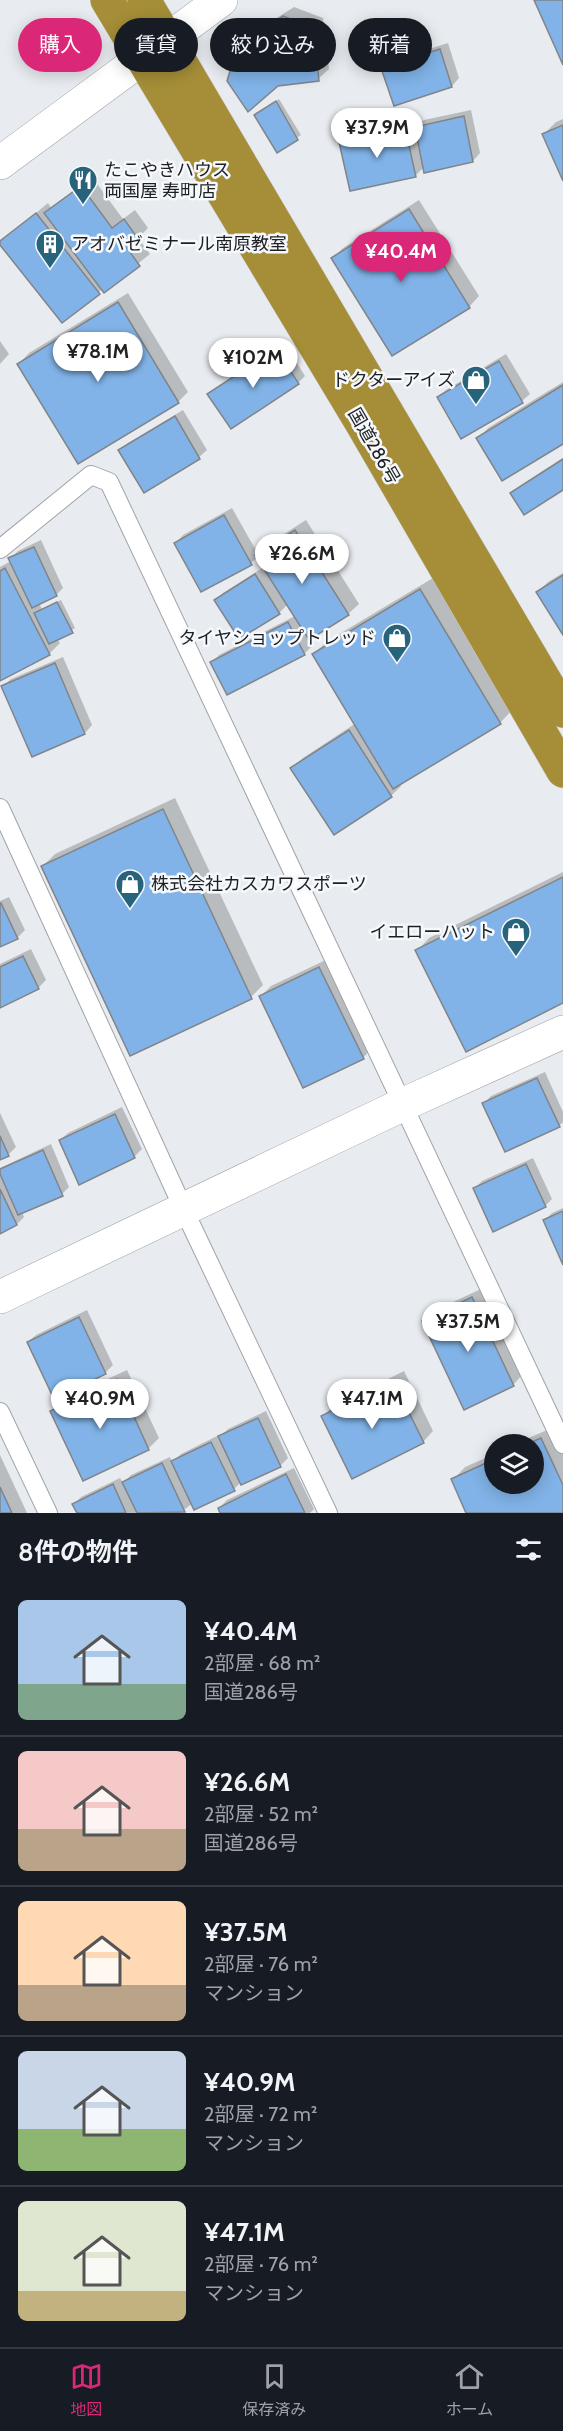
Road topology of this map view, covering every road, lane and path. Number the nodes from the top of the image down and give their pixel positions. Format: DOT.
graph roads {
  1 [pos="107,0"];
  2 [pos="144,0"];
  3 [pos="221,0"];
  4 [pos="124,18"];
  5 [pos="148,18"];
  6 [pos="196,18"];
  7 [pos="123,72"];
  8 [pos="167,72"];
  9 [pos="168,72"];
  10 [pos="0,163"];
  11 [pos="0,549"];
  12 [pos="563,711"];
  13 [pos="563,771"];
  14 [pos="0,808"];
  15 [pos="563,1032"];
  16 [pos="404,1104"];
  17 [pos="184,1210"];
  18 [pos="0,1297"];
  19 [pos="0,1412"];
  20 [pos="563,1444"];
  21 [pos="48,1513"];
  22 [pos="328,1513"];
  1 -- 4 [label="highway, 国道286号"];
  2 -- 5 [label="highway, 国道286号"];
  3 -- 6 [label="street"];
  7 -- 10 [label="street"];
  8 -- 13 [label="highway, 国道286号"];
  9 -- 12 [label="highway, 国道286号"];
  11 -- 16 [label="lane"];
  14 -- 17 [label="lane"];
  15 -- 16 [label="street"];
  16 -- 17 [label="street"];
  16 -- 20 [label="lane"];
  17 -- 18 [label="street"];
  17 -- 22 [label="lane"];
  19 -- 21 [label="lane"];
}
